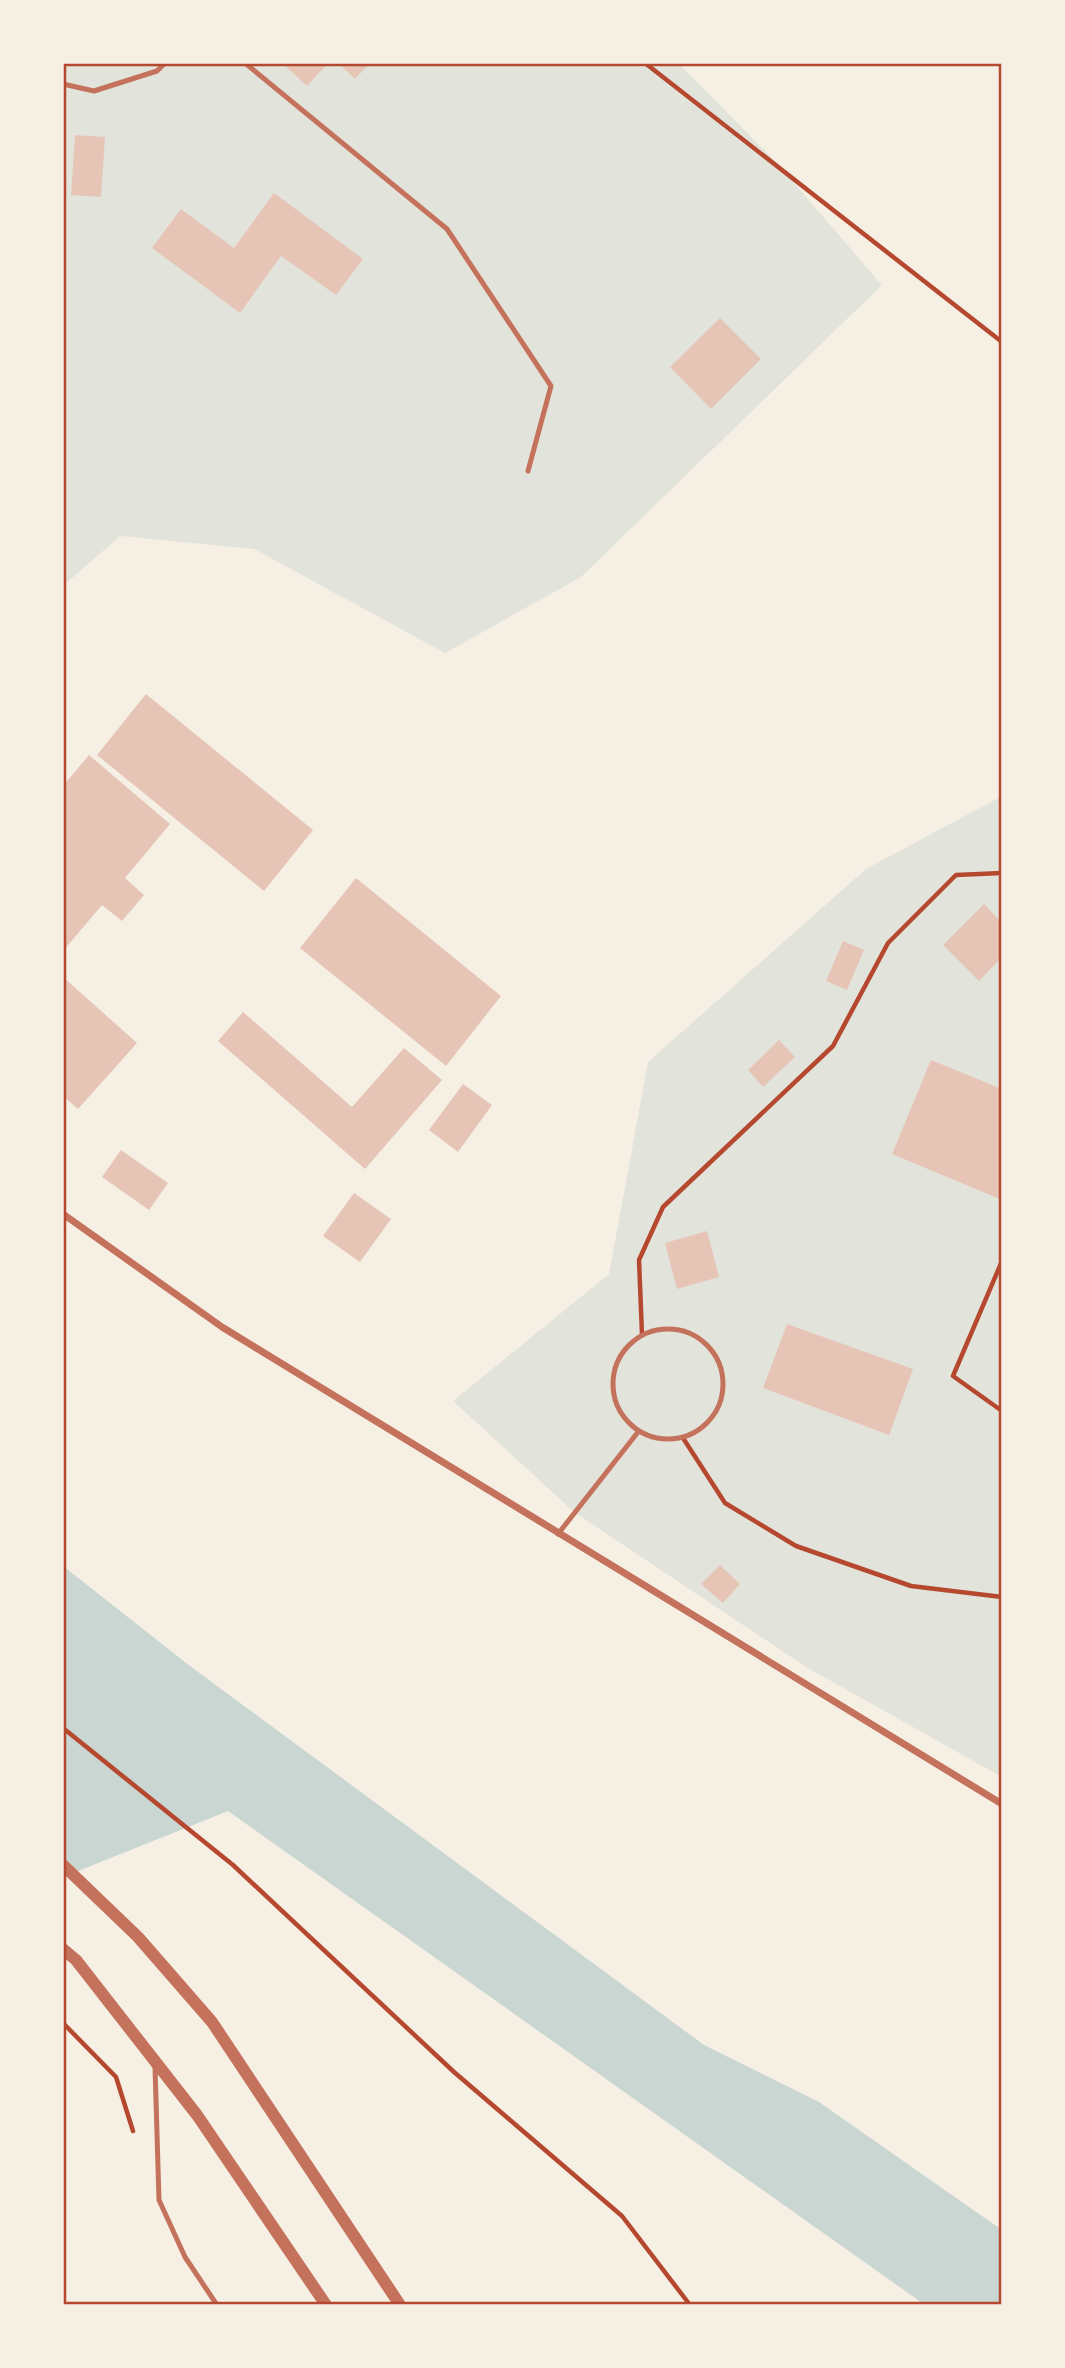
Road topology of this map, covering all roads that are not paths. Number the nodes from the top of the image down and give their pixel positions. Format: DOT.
graph roads {
  1 [pos="165,63"];
  2 [pos="245,63"];
  3 [pos="63,84"];
  4 [pos="528,471"];
  5 [pos="63,1214"];
  6 [pos="638,1432"];
  7 [pos="558,1534"];
  8 [pos="1002,1804"];
  9 [pos="63,1865"];
  10 [pos="63,1949"];
  11 [pos="155,2060"];
  12 [pos="217,2305"];
  13 [pos="326,2305"];
  14 [pos="400,2305"];
  1 -- 3 [label="lane"];
  2 -- 4 [label="lane"];
  5 -- 7 [label="street"];
  6 -- 6 [label="lane"];
  6 -- 7 [label="lane"];
  7 -- 8 [label="street"];
  9 -- 14 [label="street"];
  10 -- 11 [label="street"];
  11 -- 12 [label="lane"];
  11 -- 13 [label="street"];
}
